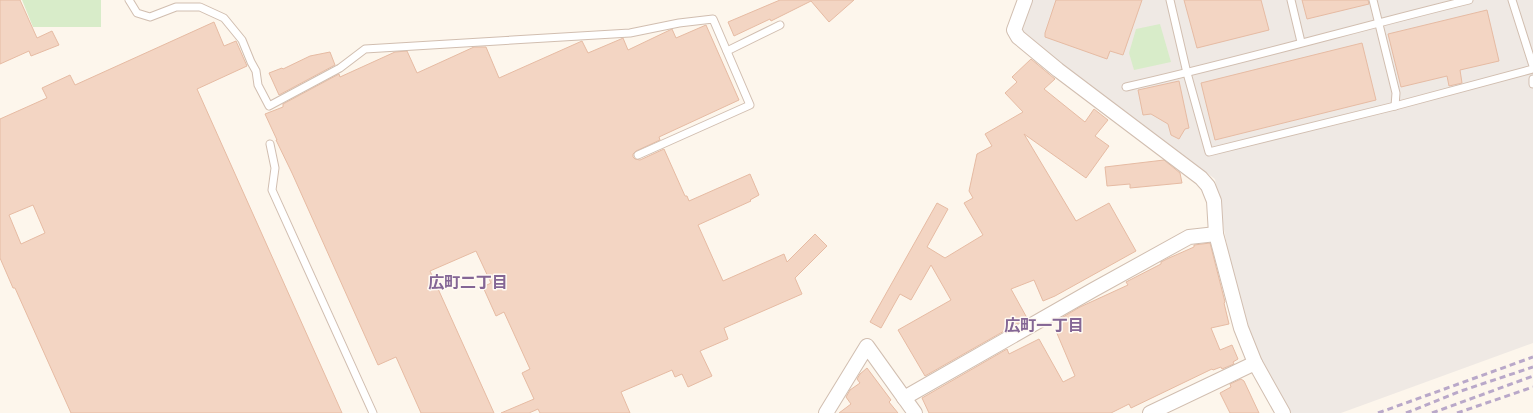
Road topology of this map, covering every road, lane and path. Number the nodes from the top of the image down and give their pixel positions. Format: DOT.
graph roads {
  1 [pos="129,0"];
  2 [pos="1025,0"];
  3 [pos="1170,0"];
  4 [pos="1290,0"];
  5 [pos="1373,0"];
  6 [pos="1469,0"];
  7 [pos="1512,0"];
  8 [pos="1378,22"];
  9 [pos="780,25"];
  10 [pos="1302,42"];
  11 [pos="727,51"];
  12 [pos="1533,66"];
  13 [pos="1533,69"];
  14 [pos="1188,73"];
  15 [pos="1533,79"];
  16 [pos="1533,84"];
  17 [pos="1126,87"];
  18 [pos="1395,106"];
  19 [pos="270,144"];
  20 [pos="638,155"];
  21 [pos="1216,234"];
  22 [pos="1255,363"];
  23 [pos="904,398"];
  24 [pos="373,413"];
  25 [pos="826,413"];
  26 [pos="915,413"];
  27 [pos="1150,413"];
  28 [pos="1283,413"];
  1 -- 11 [label="lane"];
  2 -- 21 [label="street"];
  3 -- 14 [label="lane"];
  4 -- 10 [label="lane"];
  5 -- 8 [label="lane"];
  6 -- 8 [label="lane"];
  7 -- 12 [label="lane"];
  8 -- 10 [label="lane"];
  8 -- 18 [label="lane"];
  9 -- 11 [label="lane"];
  10 -- 14 [label="lane"];
  11 -- 20 [label="lane"];
  13 -- 18 [label="lane"];
  14 -- 17 [label="lane"];
  14 -- 18 [label="lane"];
  15 -- 16 [label="lane"];
  19 -- 24 [label="lane"];
  21 -- 22 [label="street"];
  21 -- 23 [label="street"];
  22 -- 27 [label="street"];
  22 -- 28 [label="street"];
  23 -- 25 [label="street"];
  23 -- 26 [label="street"];
}
